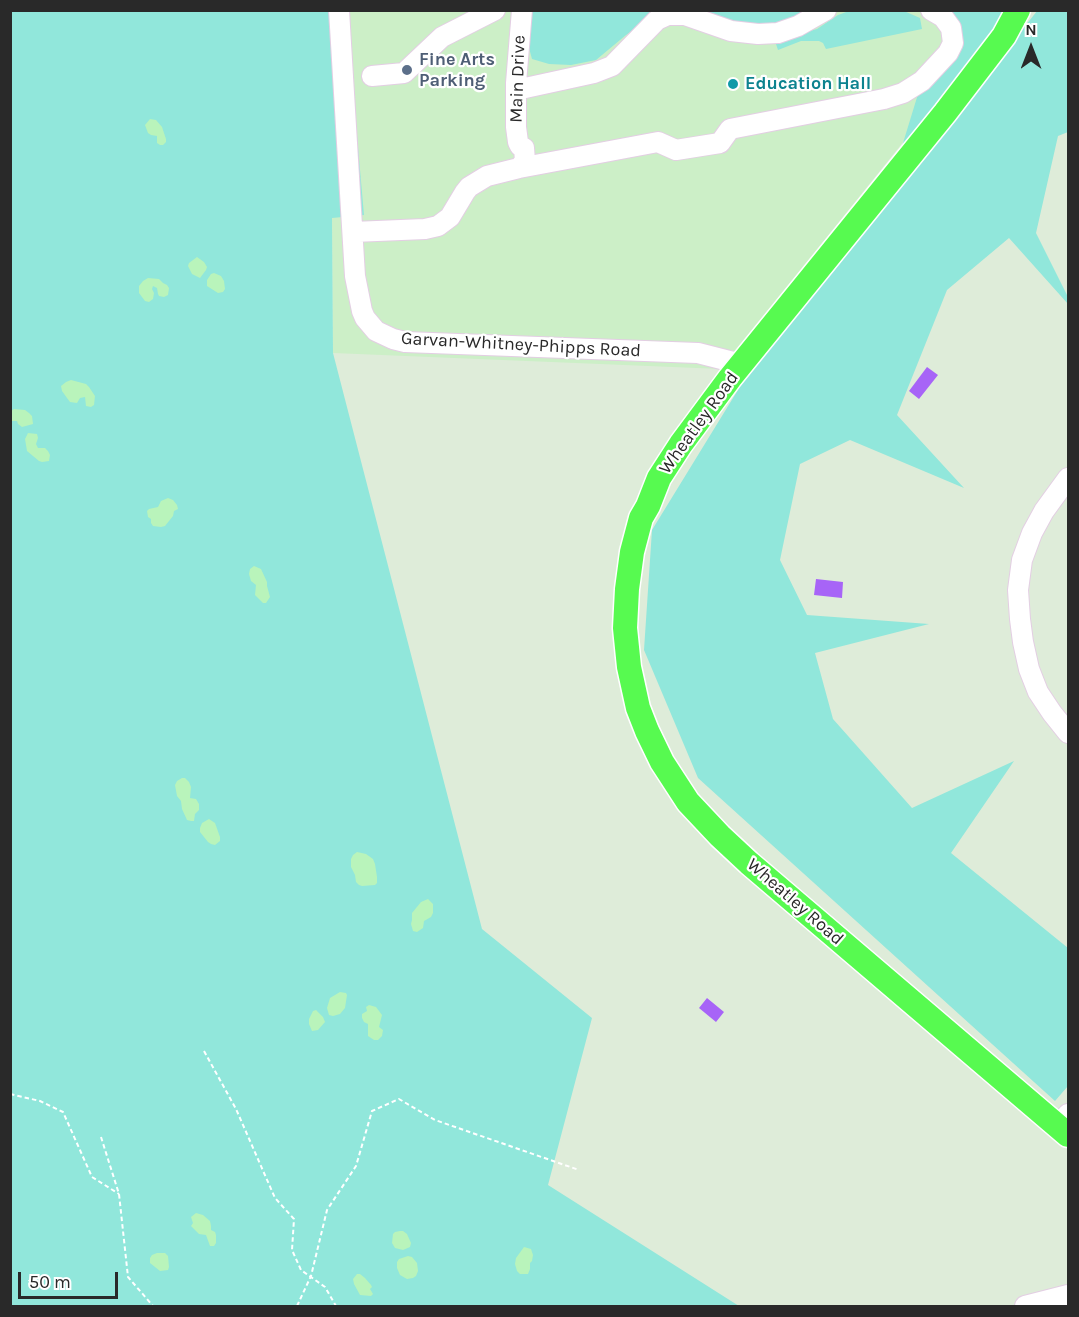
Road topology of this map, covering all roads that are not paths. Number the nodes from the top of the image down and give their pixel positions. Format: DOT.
graph roads {
  1 [pos="339,10"];
  2 [pos="495,10"];
  3 [pos="522,10"];
  4 [pos="826,10"];
  5 [pos="931,10"];
  6 [pos="1018,10"];
  7 [pos="372,76"];
  8 [pos="516,90"];
  9 [pos="519,168"];
  10 [pos="353,232"];
  11 [pos="741,364"];
  12 [pos="1068,478"];
  13 [pos="1068,733"];
  14 [pos="1065,1125"];
  15 [pos="1068,1295"];
  16 [pos="1025,1306"];
  1 -- 10 [label="street, Garvan-Whitney-Phipps Road"];
  2 -- 7 [label="street"];
  3 -- 8 [label="street, Main Drive"];
  4 -- 8 [label="street"];
  5 -- 9 [label="street"];
  6 -- 11 [label="main road, Wheatley Road"];
  8 -- 9 [label="street, Main Drive"];
  9 -- 10 [label="street"];
  10 -- 11 [label="street, Garvan-Whitney-Phipps Road"];
  11 -- 14 [label="main road, Wheatley Road"];
  12 -- 13 [label="street"];
  15 -- 16 [label="street"];
}
